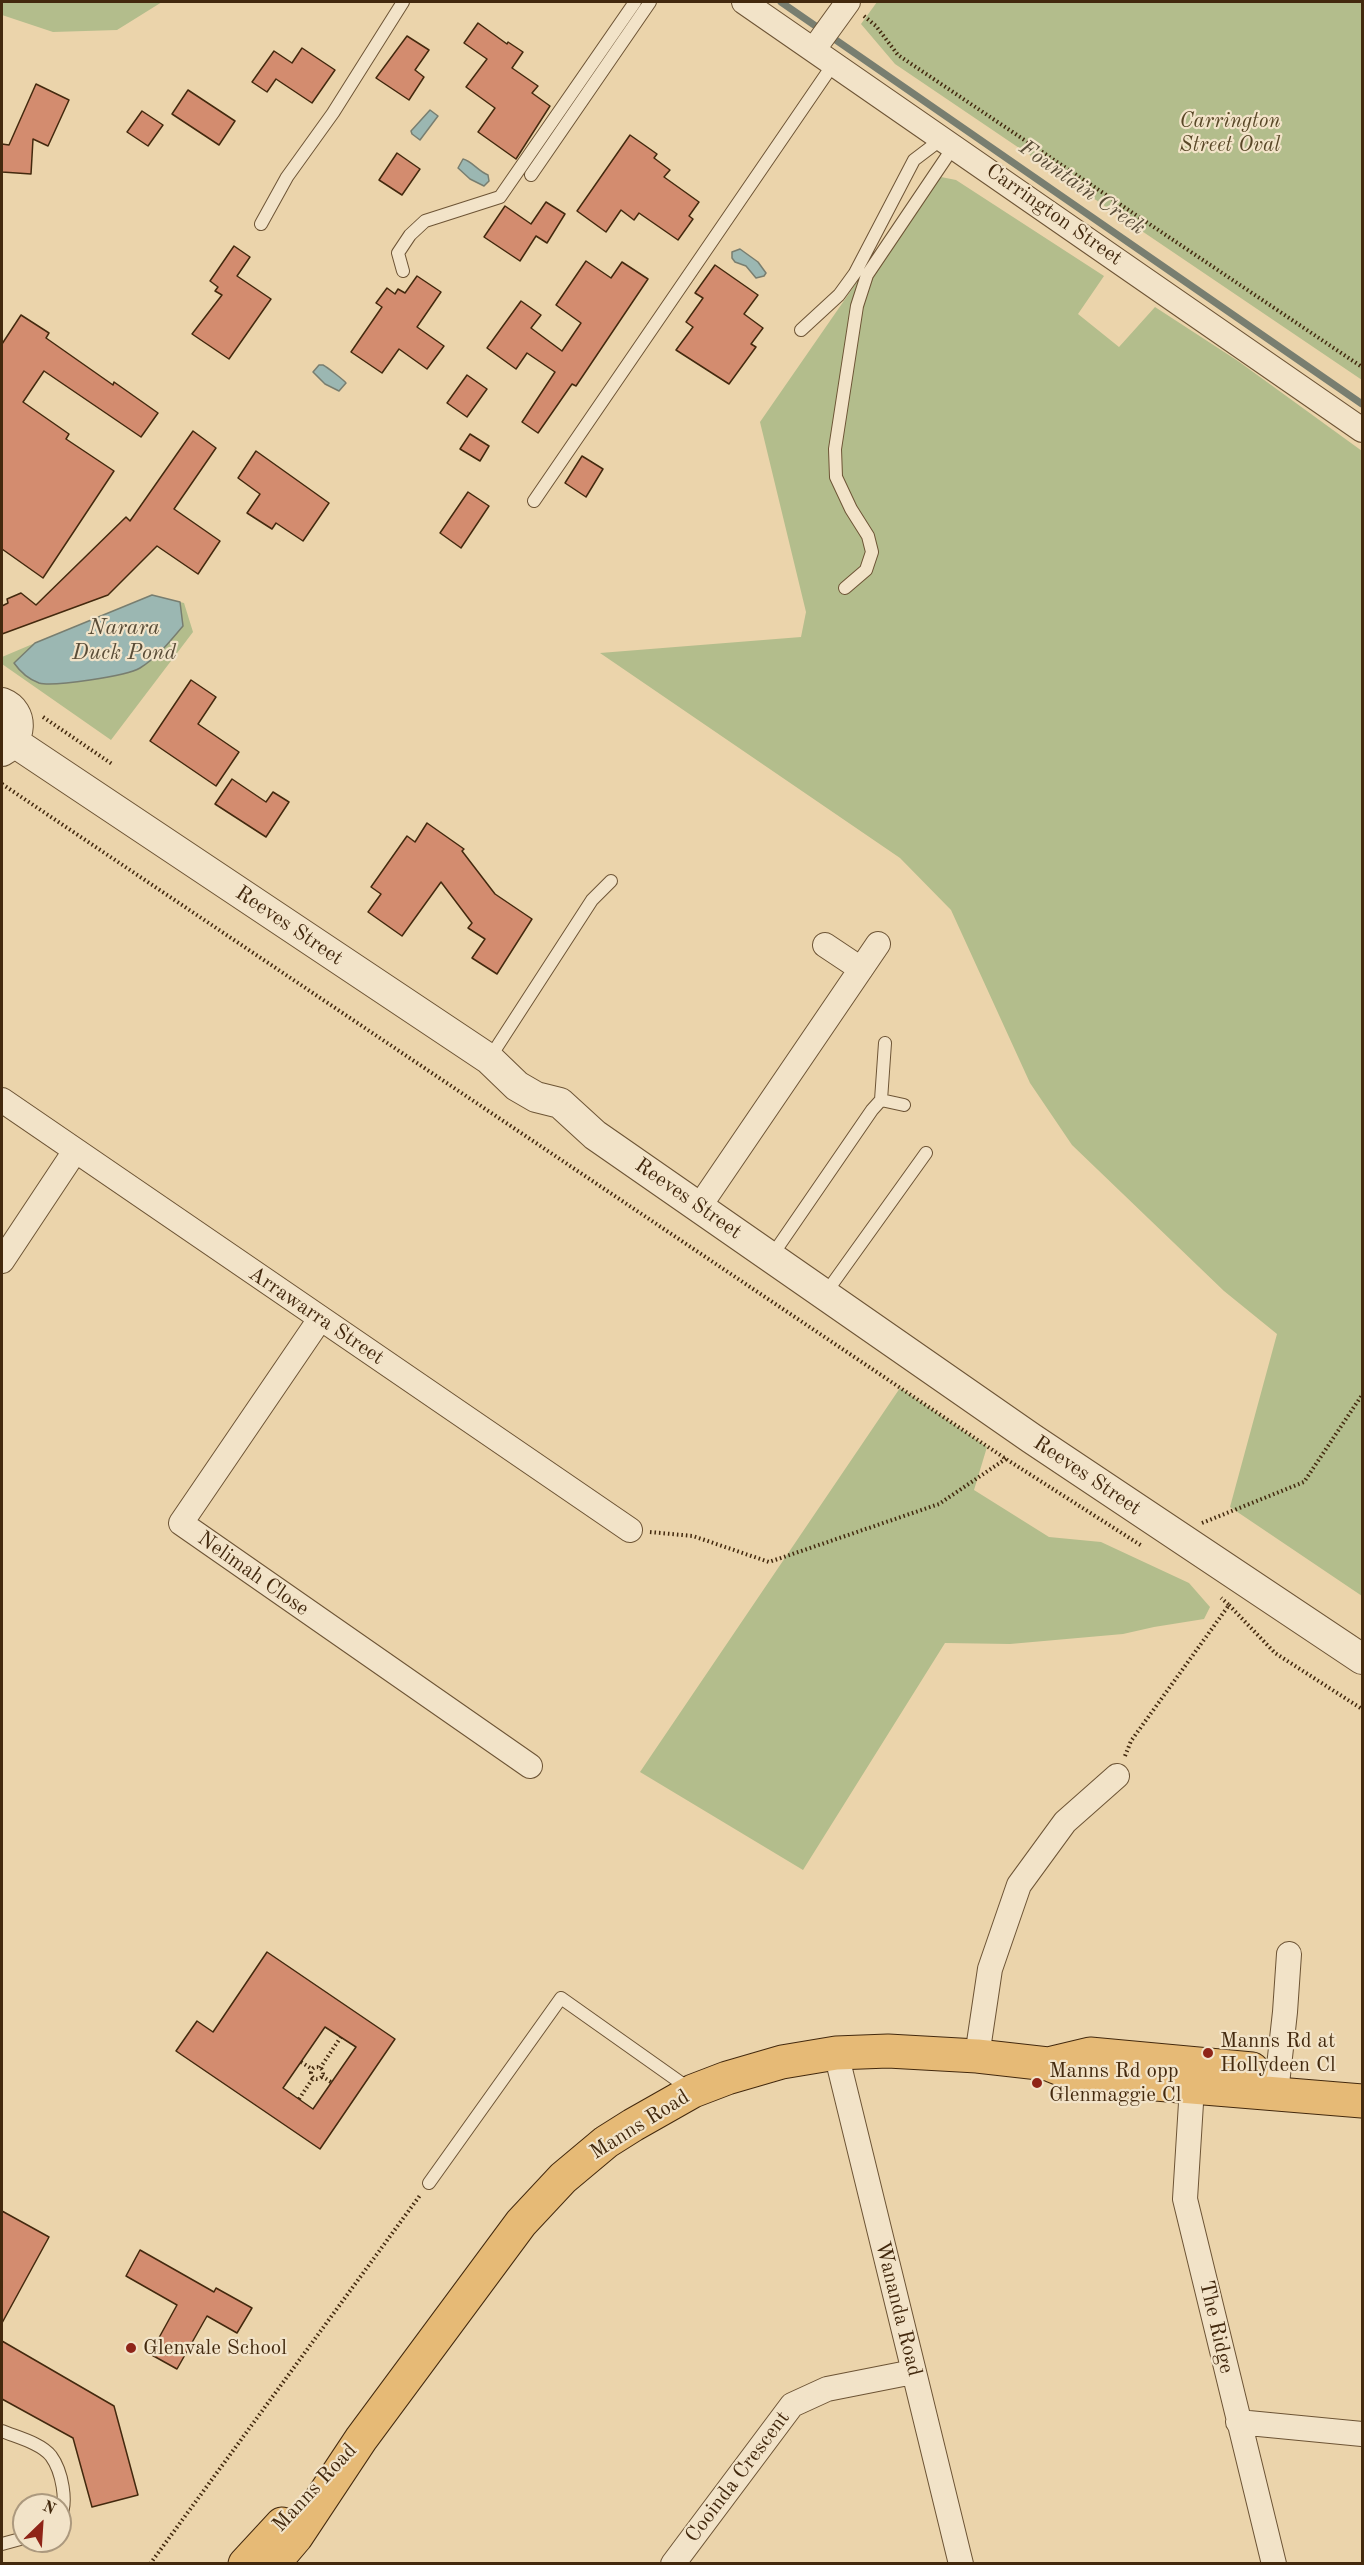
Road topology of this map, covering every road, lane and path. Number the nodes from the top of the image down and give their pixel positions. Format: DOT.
graph roads {
  1 [pos="403,2"];
  2 [pos="635,2"];
  3 [pos="650,2"];
  4 [pos="744,2"];
  5 [pos="849,9"];
  6 [pos="814,49"];
  7 [pos="834,63"];
  8 [pos="948,142"];
  9 [pos="531,175"];
  10 [pos="261,224"];
  11 [pos="403,271"];
  12 [pos="801,330"];
  13 [pos="1362,367"];
  14 [pos="1362,430"];
  15 [pos="534,501"];
  16 [pos="845,588"];
  17 [pos="2,703"];
  18 [pos="38,713"];
  19 [pos="8,747"];
  20 [pos="112,764"];
  21 [pos="2,784"];
  22 [pos="611,881"];
  23 [pos="878,944"];
  24 [pos="825,945"];
  25 [pos="861,969"];
  26 [pos="885,1043"];
  27 [pos="489,1059"];
  28 [pos="2,1100"];
  29 [pos="881,1100"];
  30 [pos="903,1105"];
  31 [pos="75,1151"];
  32 [pos="926,1153"];
  33 [pos="699,1206"];
  34 [pos="771,1257"];
  35 [pos="2,1261"];
  36 [pos="825,1294"];
  37 [pos="320,1319"];
  38 [pos="1362,1395"];
  39 [pos="1030,1438"];
  40 [pos="1006,1459"];
  41 [pos="630,1530"];
  42 [pos="1211,1530"];
  43 [pos="1146,1549"];
  44 [pos="1216,1594"];
  45 [pos="1229,1605"];
  46 [pos="1362,1659"];
  47 [pos="1362,1709"];
  48 [pos="530,1766"];
  49 [pos="1117,1776"];
  50 [pos="1289,1954"];
  51 [pos="341,2037"];
  52 [pos="836,2053"];
  53 [pos="977,2056"];
  54 [pos="301,2062"];
  55 [pos="1048,2064"];
  56 [pos="320,2068"];
  57 [pos="312,2069"];
  58 [pos="322,2076"];
  59 [pos="313,2078"];
  60 [pos="1362,2079"];
  61 [pos="331,2082"];
  62 [pos="1277,2082"];
  63 [pos="1192,2087"];
  64 [pos="693,2091"];
  65 [pos="299,2099"];
  66 [pos="1362,2100"];
  67 [pos="429,2183"];
  68 [pos="914,2372"];
  69 [pos="1238,2422"];
  70 [pos="2,2431"];
  71 [pos="1362,2434"];
  72 [pos="361,2439"];
  73 [pos="64,2493"];
  74 [pos="150,2564"];
  75 [pos="245,2564"];
  76 [pos="273,2564"];
  77 [pos="673,2564"];
  78 [pos="961,2564"];
  79 [pos="1274,2564"];
  1 -- 10 [label="lane"];
  2 -- 11 [label="lane"];
  3 -- 9 [label="lane"];
  4 -- 6 [label="street, Carrington Street"];
  5 -- 6 [label="street"];
  5 -- 13 [label="path"];
  6 -- 7 [label="street, Carrington Street"];
  7 -- 8 [label="street, Carrington Street"];
  7 -- 15 [label="lane"];
  8 -- 12 [label="lane"];
  8 -- 14 [label="street, Carrington Street"];
  8 -- 16 [label="lane"];
  17 -- 19 [label="street"];
  18 -- 20 [label="path"];
  19 -- 27 [label="street, Reeves Street"];
  21 -- 40 [label="path"];
  22 -- 27 [label="lane"];
  23 -- 25 [label="street"];
  24 -- 25 [label="street"];
  25 -- 33 [label="street"];
  26 -- 29 [label="lane"];
  27 -- 33 [label="street, Reeves Street"];
  28 -- 31 [label="street, Arrawarra Street"];
  29 -- 30 [label="lane"];
  29 -- 34 [label="lane"];
  31 -- 35 [label="street"];
  31 -- 37 [label="street, Arrawarra Street"];
  32 -- 36 [label="lane"];
  33 -- 34 [label="street, Reeves Street"];
  34 -- 36 [label="street, Reeves Street"];
  36 -- 39 [label="street, Reeves Street"];
  37 -- 41 [label="street, Arrawarra Street"];
  37 -- 48 [label="street, Nelimah Close"];
  38 -- 42 [label="path"];
  39 -- 40 [label="path"];
  39 -- 46 [label="street, Reeves Street"];
  40 -- 41 [label="path"];
  40 -- 43 [label="path"];
  44 -- 45 [label="path"];
  45 -- 47 [label="path"];
  45 -- 49 [label="path"];
  49 -- 53 [label="street"];
  50 -- 62 [label="street"];
  51 -- 56 [label="path"];
  52 -- 53 [label="main road, Manns Road"];
  52 -- 64 [label="main road, Manns Road"];
  52 -- 68 [label="street, Wananda Road"];
  53 -- 55 [label="main road, Manns Road"];
  54 -- 57 [label="path"];
  55 -- 62 [label="main road, Manns Road"];
  55 -- 63 [label="main road, Manns Road"];
  56 -- 57 [label="path"];
  56 -- 58 [label="path"];
  57 -- 59 [label="path"];
  58 -- 59 [label="path"];
  58 -- 61 [label="path"];
  59 -- 65 [label="path"];
  60 -- 62 [label="main road, Manns Road"];
  62 -- 63 [label="main road, Manns Road"];
  62 -- 66 [label="main road, Manns Road"];
  63 -- 69 [label="street, The Ridge"];
  64 -- 67 [label="lane"];
  64 -- 72 [label="main road, Manns Road"];
  67 -- 74 [label="path"];
  68 -- 77 [label="street, Cooinda Crescent"];
  68 -- 78 [label="street, Wananda Road"];
  69 -- 71 [label="street"];
  69 -- 79 [label="street, The Ridge"];
  70 -- 73 [label="lane"];
  72 -- 75 [label="main road, Manns Road"];
  72 -- 76 [label="main road, Manns Road"];
}
